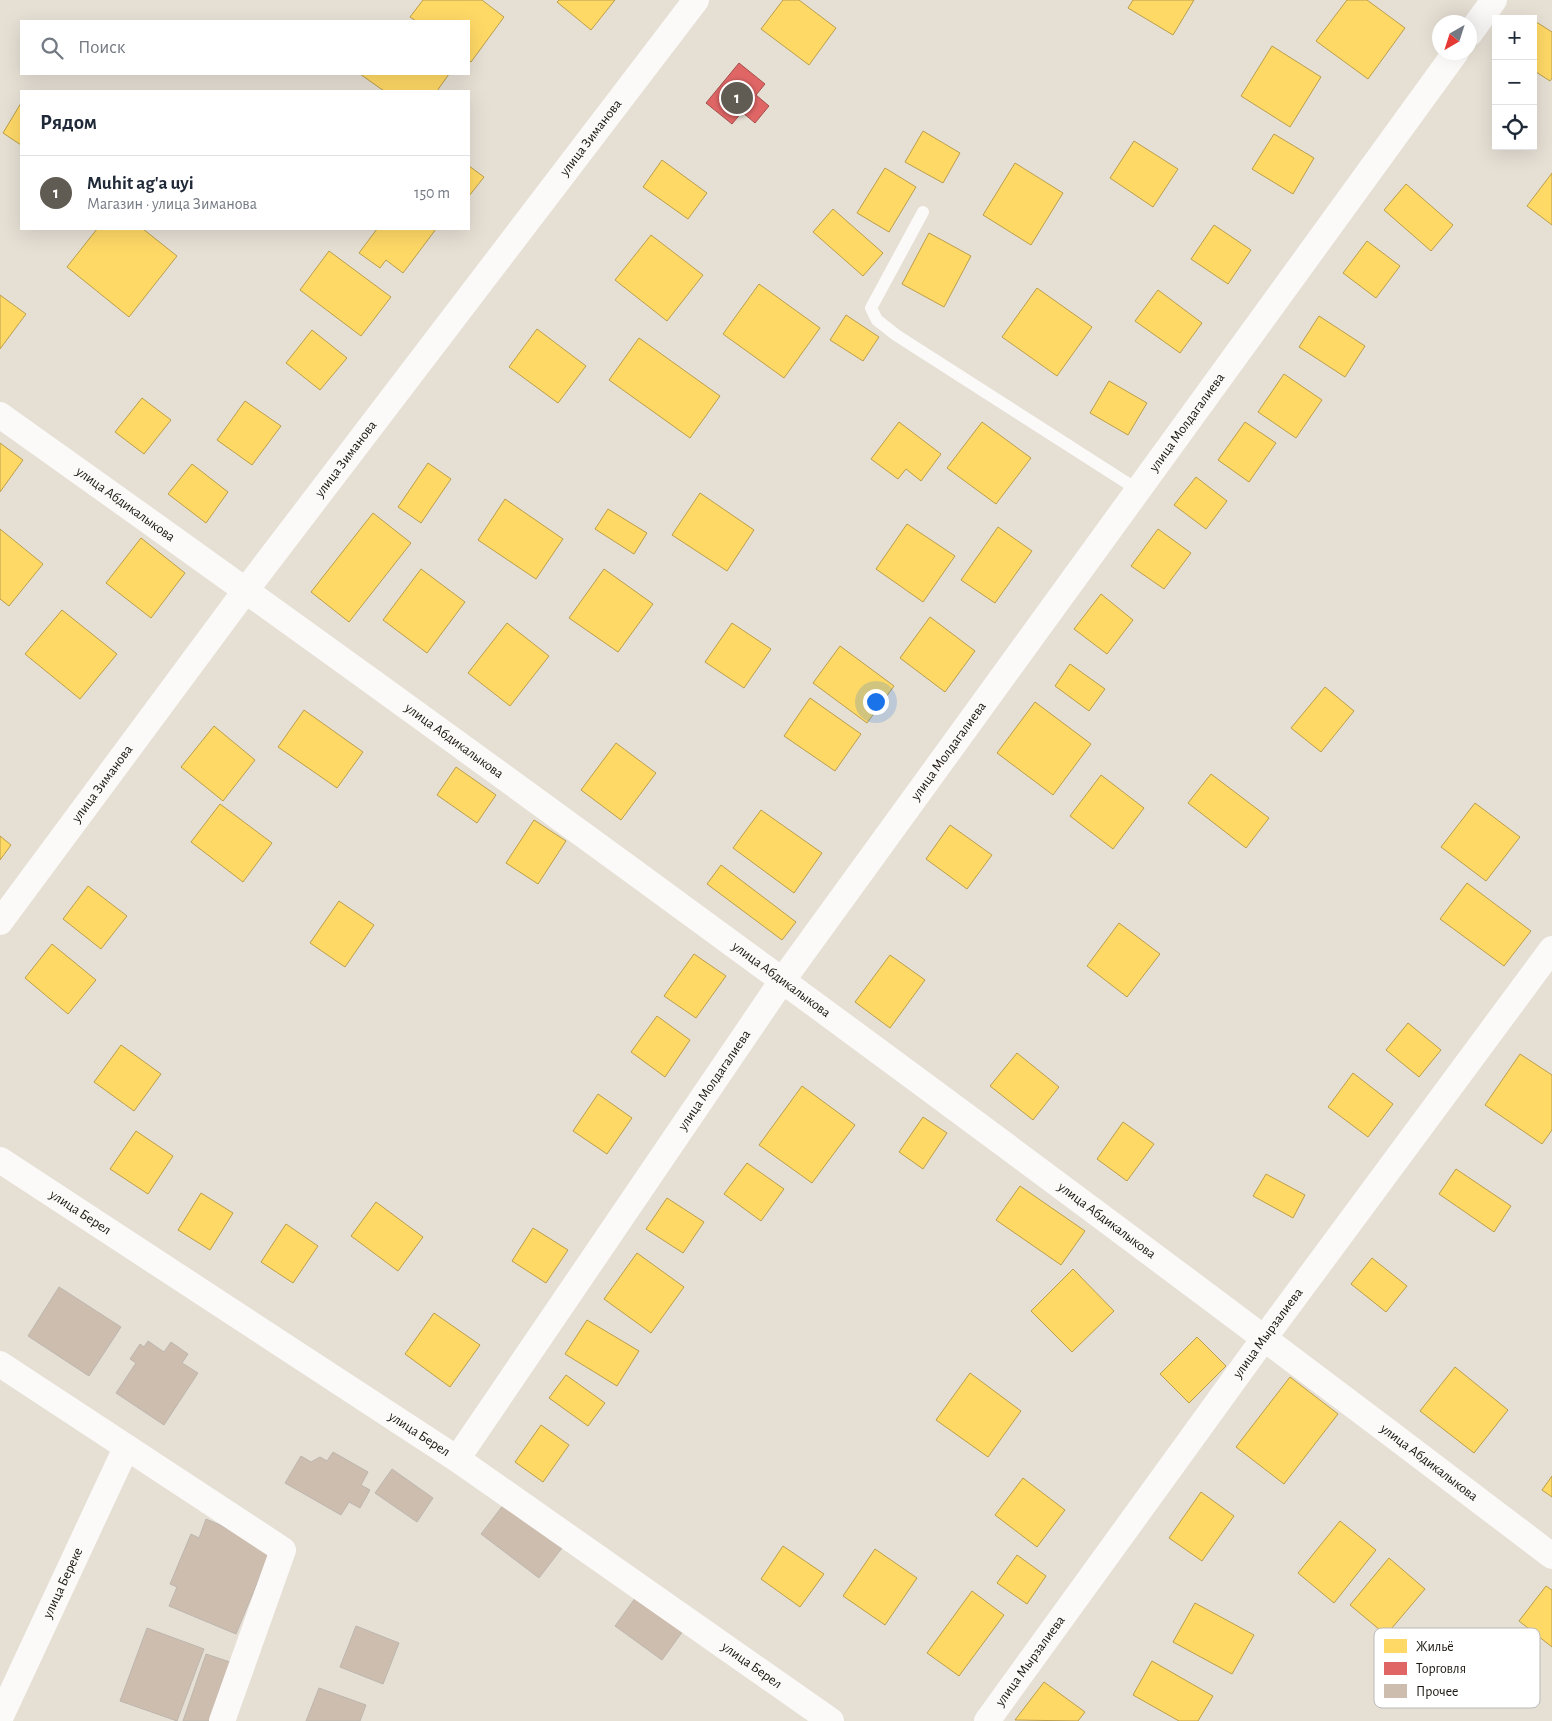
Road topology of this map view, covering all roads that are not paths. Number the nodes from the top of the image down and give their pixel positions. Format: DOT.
graph roads {
  1 [pos="696,0"];
  2 [pos="1494,0"];
  3 [pos="1477,23"];
  4 [pos="1450,60"];
  5 [pos="923,212"];
  6 [pos="0,415"];
  7 [pos="1138,490"];
  8 [pos="246,590"];
  9 [pos="0,922"];
  10 [pos="1552,949"];
  11 [pos="782,981"];
  12 [pos="0,1160"];
  13 [pos="1265,1337"];
  14 [pos="0,1364"];
  15 [pos="126,1448"];
  16 [pos="457,1459"];
  17 [pos="1552,1556"];
  18 [pos="0,1718"];
  19 [pos="222,1721"];
  20 [pos="831,1721"];
  21 [pos="988,1721"];
  1 -- 8 [label="street, улица Зиманова"];
  2 -- 3 [label="street"];
  4 -- 7 [label="street, улица Молдагалиева"];
  5 -- 7 [label="lane"];
  6 -- 8 [label="street, улица Абдикалыкова"];
  7 -- 11 [label="street, улица Молдагалиева"];
  8 -- 9 [label="street, улица Зиманова"];
  8 -- 11 [label="street, улица Абдикалыкова"];
  10 -- 13 [label="street, улица Мырзалиева"];
  11 -- 13 [label="street, улица Абдикалыкова"];
  11 -- 16 [label="street, улица Молдагалиева"];
  12 -- 16 [label="street, улица Берел"];
  13 -- 17 [label="street, улица Абдикалыкова"];
  13 -- 21 [label="street, улица Мырзалиева"];
  14 -- 15 [label="street"];
  15 -- 18 [label="street, улица Береке"];
  15 -- 19 [label="street"];
  16 -- 20 [label="street, улица Берел"];
}
